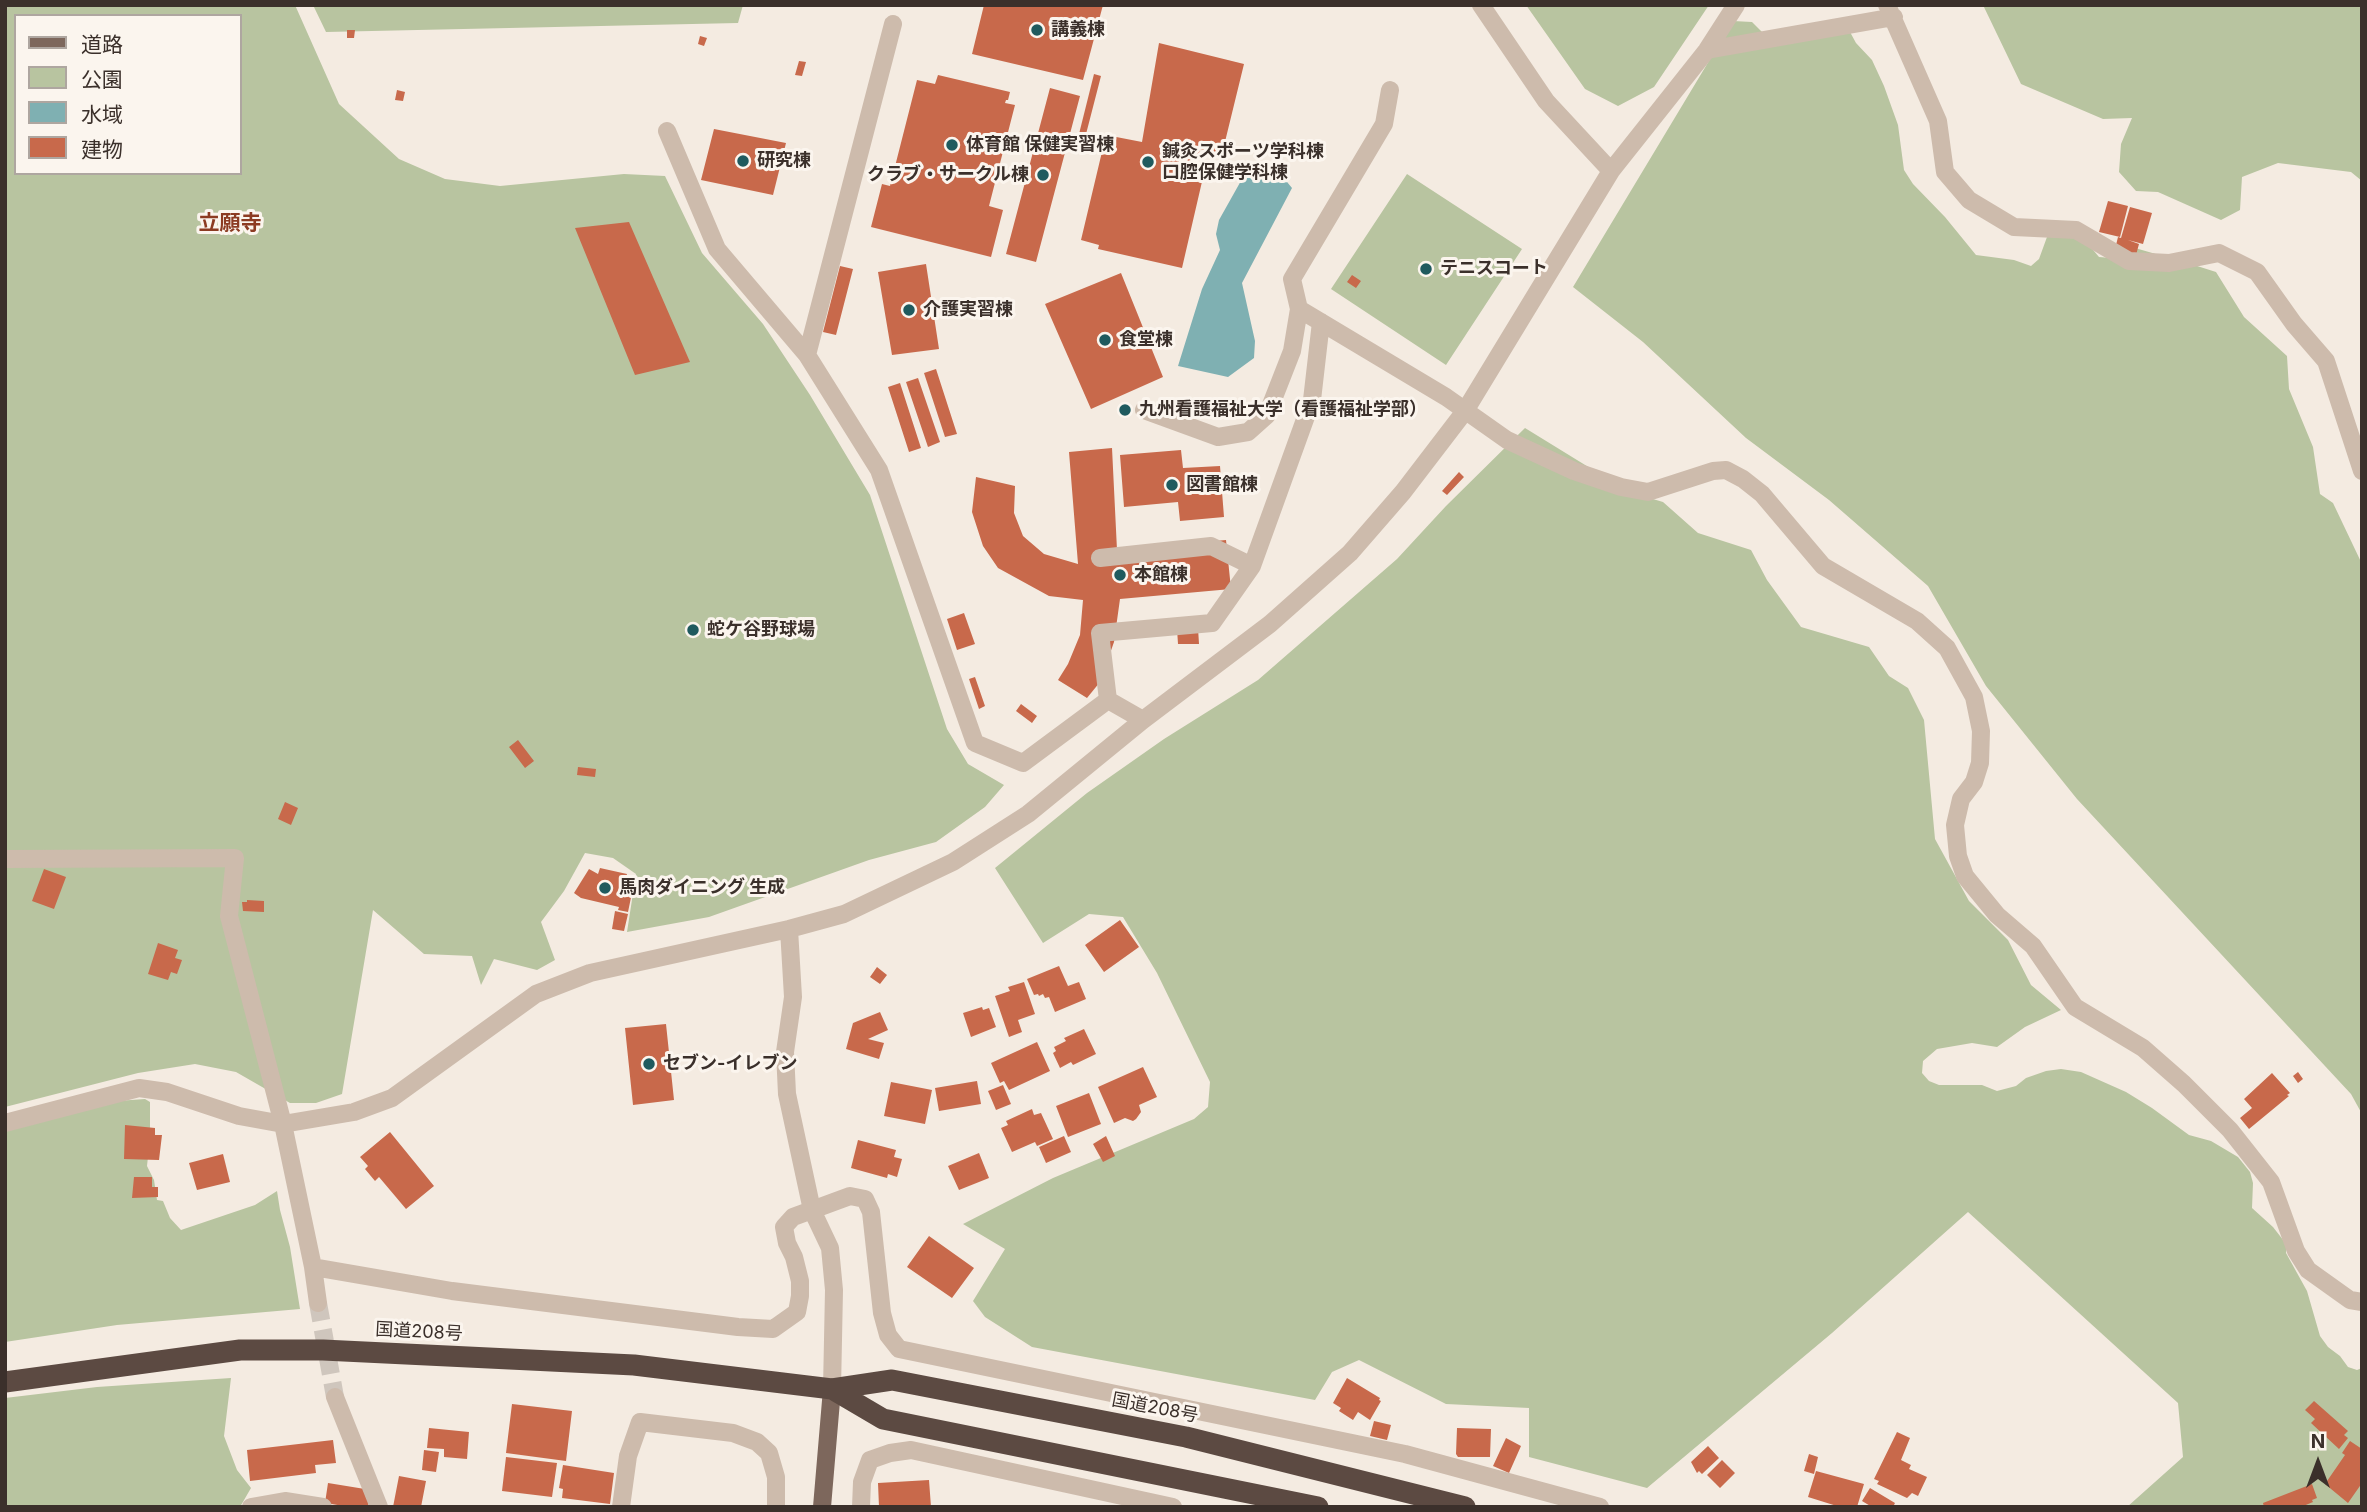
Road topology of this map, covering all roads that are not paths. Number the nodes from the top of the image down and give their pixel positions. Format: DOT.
graph roads {
  1 [pos="1481,5"];
  2 [pos="1736,5"];
  3 [pos="1890,11"];
  4 [pos="893,24"];
  5 [pos="1707,50"];
  6 [pos="1390,90"];
  7 [pos="667,131"];
  8 [pos="1612,171"];
  9 [pos="1299,309"];
  10 [pos="1321,322"];
  11 [pos="807,355"];
  12 [pos="1144,410"];
  13 [pos="1465,411"];
  14 [pos="2362,471"];
  15 [pos="1100,558"];
  16 [pos="1252,566"];
  17 [pos="1108,700"];
  18 [pos="1143,720"];
  19 [pos="5,859"];
  20 [pos="789,929"];
  21 [pos="5,1124"];
  22 [pos="283,1124"];
  23 [pos="812,1210"];
  24 [pos="313,1267"];
  25 [pos="2362,1302"];
  26 [pos="318,1303"];
  27 [pos="5,1381"];
  28 [pos="832,1389"];
  29 [pos="335,1397"];
  30 [pos="251,1507"];
  31 [pos="324,1507"];
  32 [pos="379,1507"];
  33 [pos="621,1507"];
  34 [pos="776,1507"];
  35 [pos="822,1507"];
  36 [pos="861,1507"];
  37 [pos="1173,1507"];
  38 [pos="1318,1507"];
  39 [pos="1465,1507"];
  40 [pos="1600,1507"];
  1 -- 8 [label="street"];
  2 -- 5 [label="street"];
  3 -- 5 [label="street"];
  3 -- 14 [label="street"];
  4 -- 11 [label="street"];
  5 -- 8 [label="street"];
  6 -- 9 [label="street"];
  7 -- 11 [label="street"];
  8 -- 13 [label="street"];
  9 -- 10 [label="street"];
  9 -- 12 [label="street"];
  10 -- 13 [label="street"];
  10 -- 16 [label="street"];
  11 -- 17 [label="street"];
  13 -- 18 [label="street"];
  13 -- 25 [label="street"];
  15 -- 16 [label="street"];
  16 -- 17 [label="street"];
  17 -- 18 [label="street"];
  18 -- 20 [label="street"];
  19 -- 22 [label="street"];
  20 -- 22 [label="street"];
  20 -- 23 [label="street"];
  21 -- 22 [label="street"];
  22 -- 24 [label="street"];
  23 -- 24 [label="street"];
  23 -- 28 [label="street"];
  23 -- 40 [label="street"];
  24 -- 26 [label="street"];
  27 -- 28 [label="highway, 国道208号"];
  28 -- 35 [label="main road"];
  28 -- 38 [label="highway, 国道208号"];
  28 -- 39 [label="highway, 国道208号"];
  29 -- 32 [label="street"];
  30 -- 31 [label="street"];
  33 -- 34 [label="street"];
  36 -- 37 [label="street"];
}
